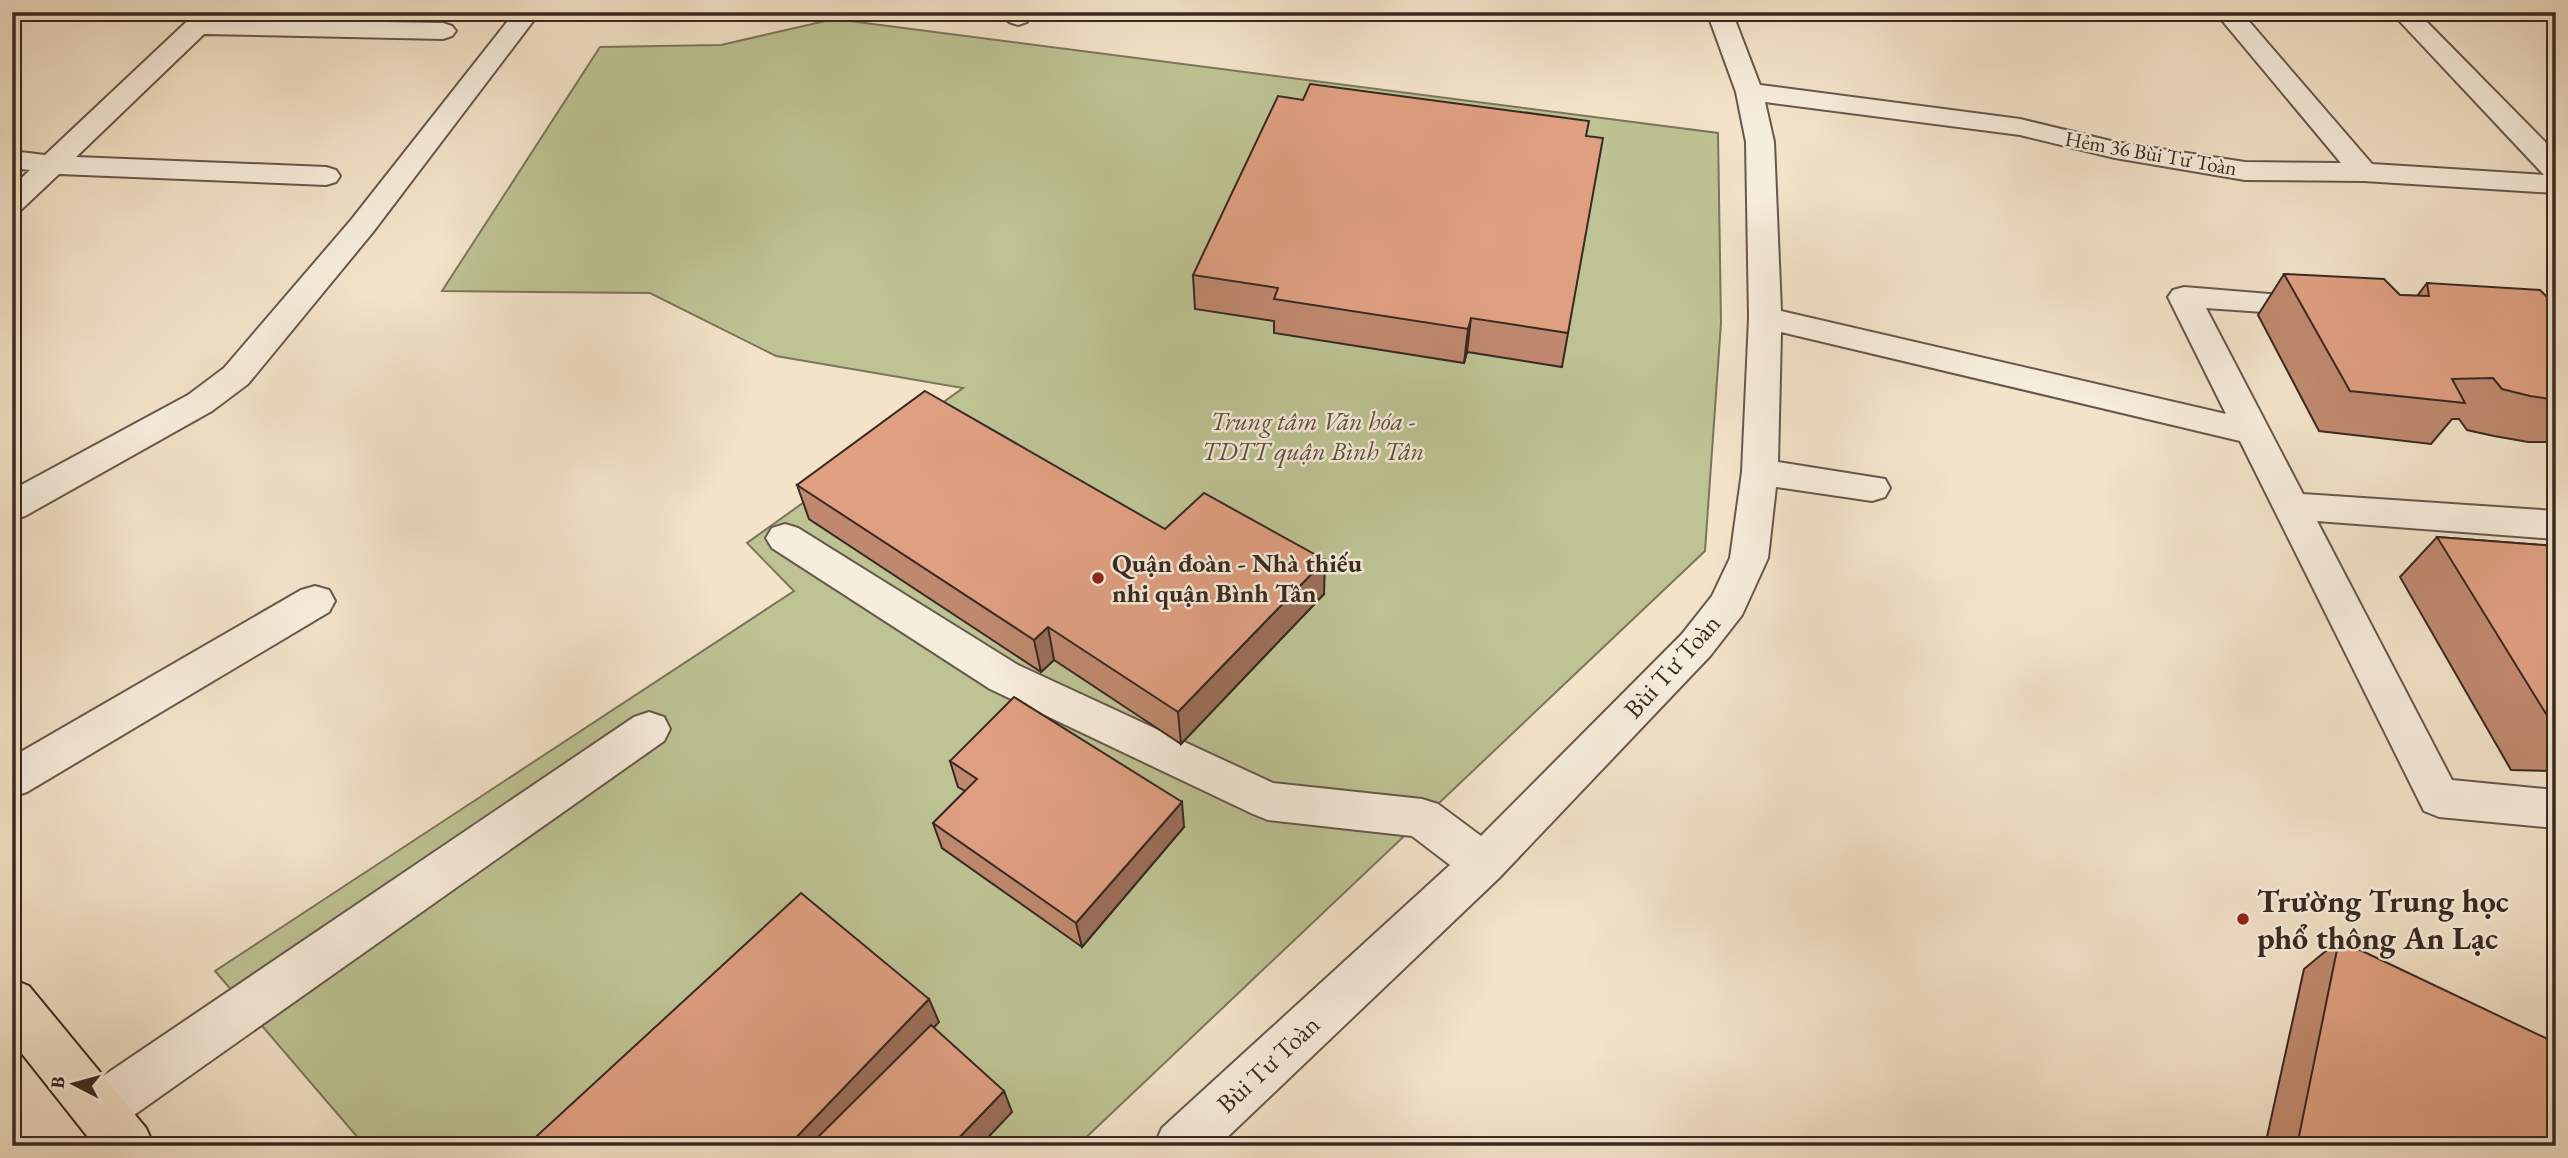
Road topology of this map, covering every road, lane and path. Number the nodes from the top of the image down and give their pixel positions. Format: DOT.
graph roads {
  1 [pos="528,12"];
  2 [pos="1719,12"];
  3 [pos="2228,12"];
  4 [pos="2403,12"];
  5 [pos="205,19"];
  6 [pos="443,31"];
  7 [pos="1749,92"];
  8 [pos="12,159"];
  9 [pos="51,166"];
  10 [pos="2556,170"];
  11 [pos="2364,172"];
  12 [pos="326,176"];
  13 [pos="2556,184"];
  14 [pos="12,203"];
  15 [pos="2349,308"];
  16 [pos="1765,318"];
  17 [pos="2252,432"];
  18 [pos="1760,472"];
  19 [pos="1872,488"];
  20 [pos="2290,506"];
  21 [pos="12,507"];
  22 [pos="2556,526"];
  23 [pos="785,538"];
  24 [pos="315,601"];
  25 [pos="649,729"];
  26 [pos="12,779"];
  27 [pos="2556,808"];
  28 [pos="1483,864"];
  29 [pos="12,1002"];
  30 [pos="113,1128"];
  31 [pos="1180,1146"];
  1 -- 21 [label="street"];
  2 -- 7 [label="street, Bùi Tư Toàn"];
  3 -- 11 [label="street"];
  4 -- 10 [label="street"];
  5 -- 6 [label="street"];
  5 -- 9 [label="street"];
  7 -- 11 [label="street, Hẻm 36 Bùi Tư Toàn"];
  7 -- 16 [label="street, Bùi Tư Toàn"];
  8 -- 9 [label="street"];
  9 -- 12 [label="street"];
  9 -- 14 [label="street"];
  11 -- 13 [label="street, Hẻm 36 Bùi Tư Toàn"];
  15 -- 17 [label="street"];
  16 -- 17 [label="street"];
  16 -- 18 [label="street, Bùi Tư Toàn"];
  17 -- 20 [label="street"];
  18 -- 19 [label="street"];
  18 -- 28 [label="street, Bùi Tư Toàn"];
  20 -- 22 [label="street"];
  20 -- 27 [label="street"];
  23 -- 28 [label="street"];
  24 -- 26 [label="street"];
  25 -- 30 [label="street"];
  28 -- 31 [label="street, Bùi Tư Toàn"];
  29 -- 30 [label="main road"];
}
